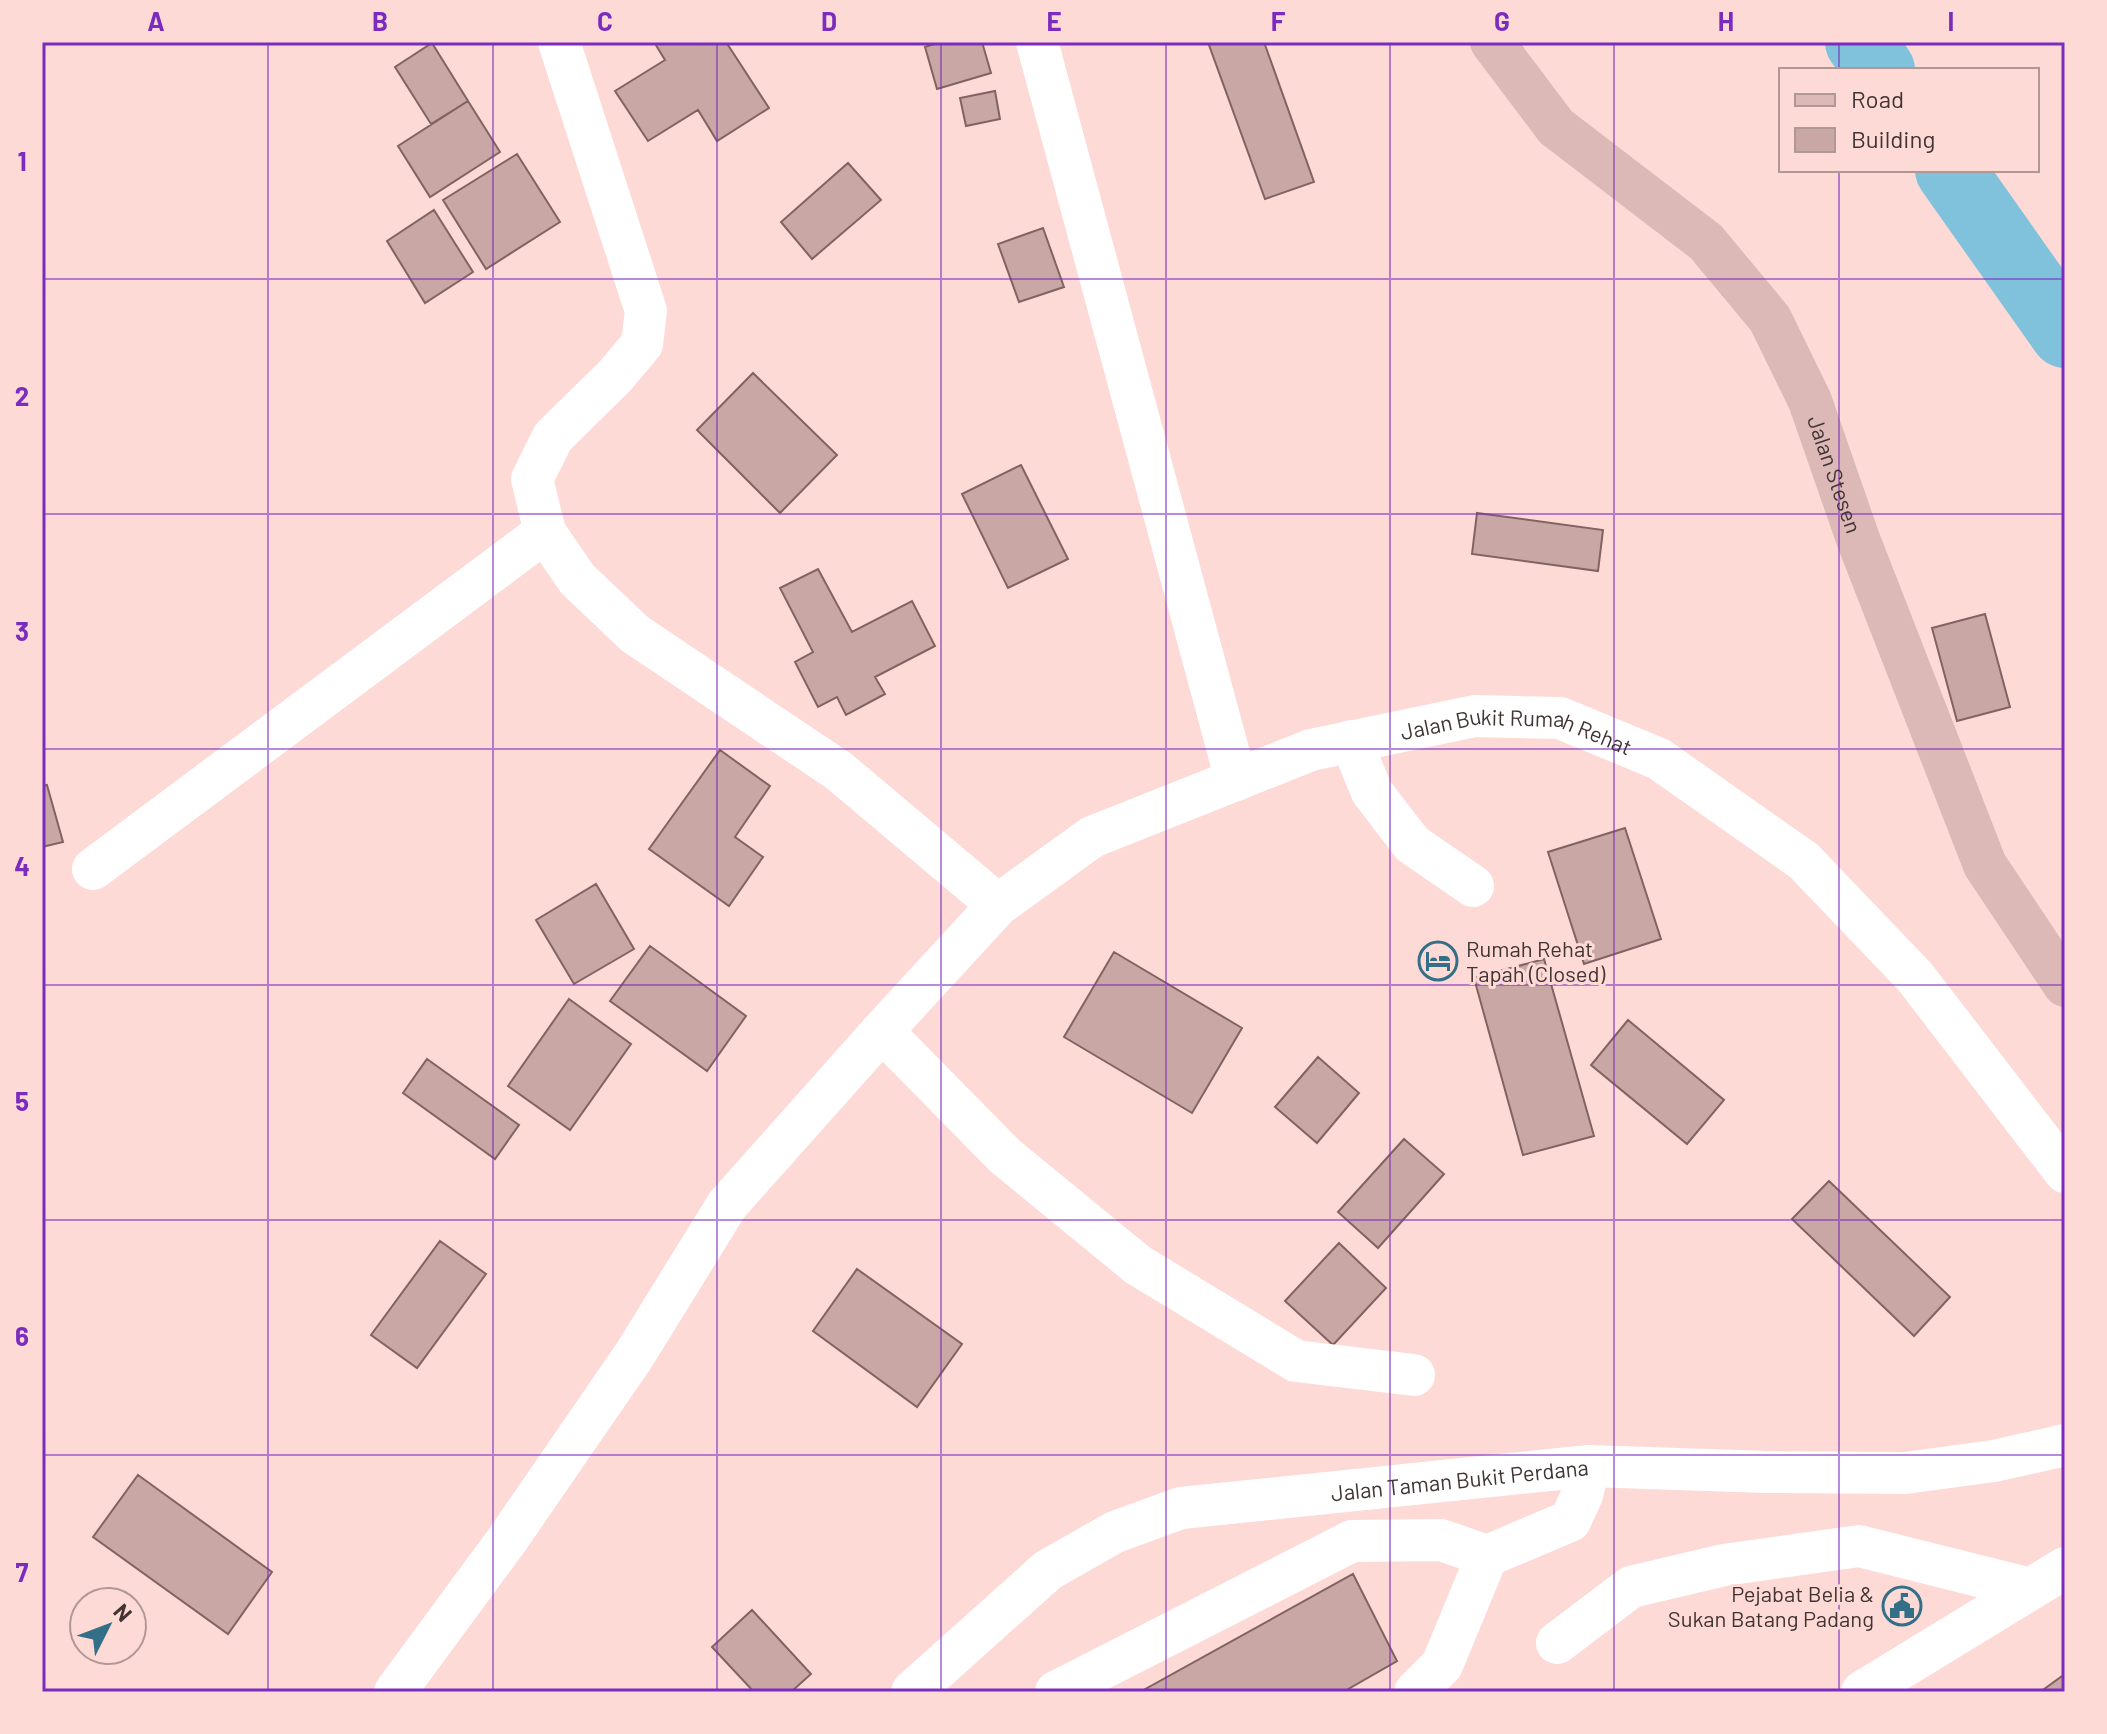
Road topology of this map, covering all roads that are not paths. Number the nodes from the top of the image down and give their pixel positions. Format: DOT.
graph roads {
  1 [pos="559,42"];
  2 [pos="1037,42"];
  3 [pos="1492,42"];
  4 [pos="545,532"];
  5 [pos="1351,741"];
  6 [pos="1236,780"];
  7 [pos="93,869"];
  8 [pos="1473,886"];
  9 [pos="998,905"];
  10 [pos="2065,985"];
  11 [pos="882,1031"];
  12 [pos="2065,1172"];
  13 [pos="1414,1375"];
  14 [pos="2065,1445"];
  15 [pos="1589,1466"];
  16 [pos="1487,1556"];
  17 [pos="2048,1579"];
  18 [pos="1557,1643"];
  19 [pos="395,1692"];
  20 [pos="912,1692"];
  21 [pos="1056,1692"];
  22 [pos="1415,1692"];
  23 [pos="1862,1692"];
  1 -- 4 [label="street"];
  2 -- 6 [label="street"];
  3 -- 10 [label="main road, Jalan Stesen"];
  4 -- 7 [label="street"];
  4 -- 9 [label="street"];
  5 -- 6 [label="street, Jalan Bukit Rumah Rehat"];
  5 -- 8 [label="street"];
  5 -- 12 [label="street, Jalan Bukit Rumah Rehat"];
  6 -- 9 [label="street, Jalan Bukit Rumah Rehat"];
  9 -- 11 [label="street, Jalan Bukit Rumah Rehat"];
  11 -- 13 [label="street"];
  11 -- 19 [label="street, Jalan Bukit Rumah Rehat"];
  14 -- 15 [label="street, Jalan Taman Bukit Perdana"];
  15 -- 16 [label="street"];
  15 -- 20 [label="street, Jalan Taman Bukit Perdana"];
  16 -- 21 [label="street"];
  16 -- 22 [label="street"];
  17 -- 18 [label="street"];
  17 -- 23 [label="street"];
}
